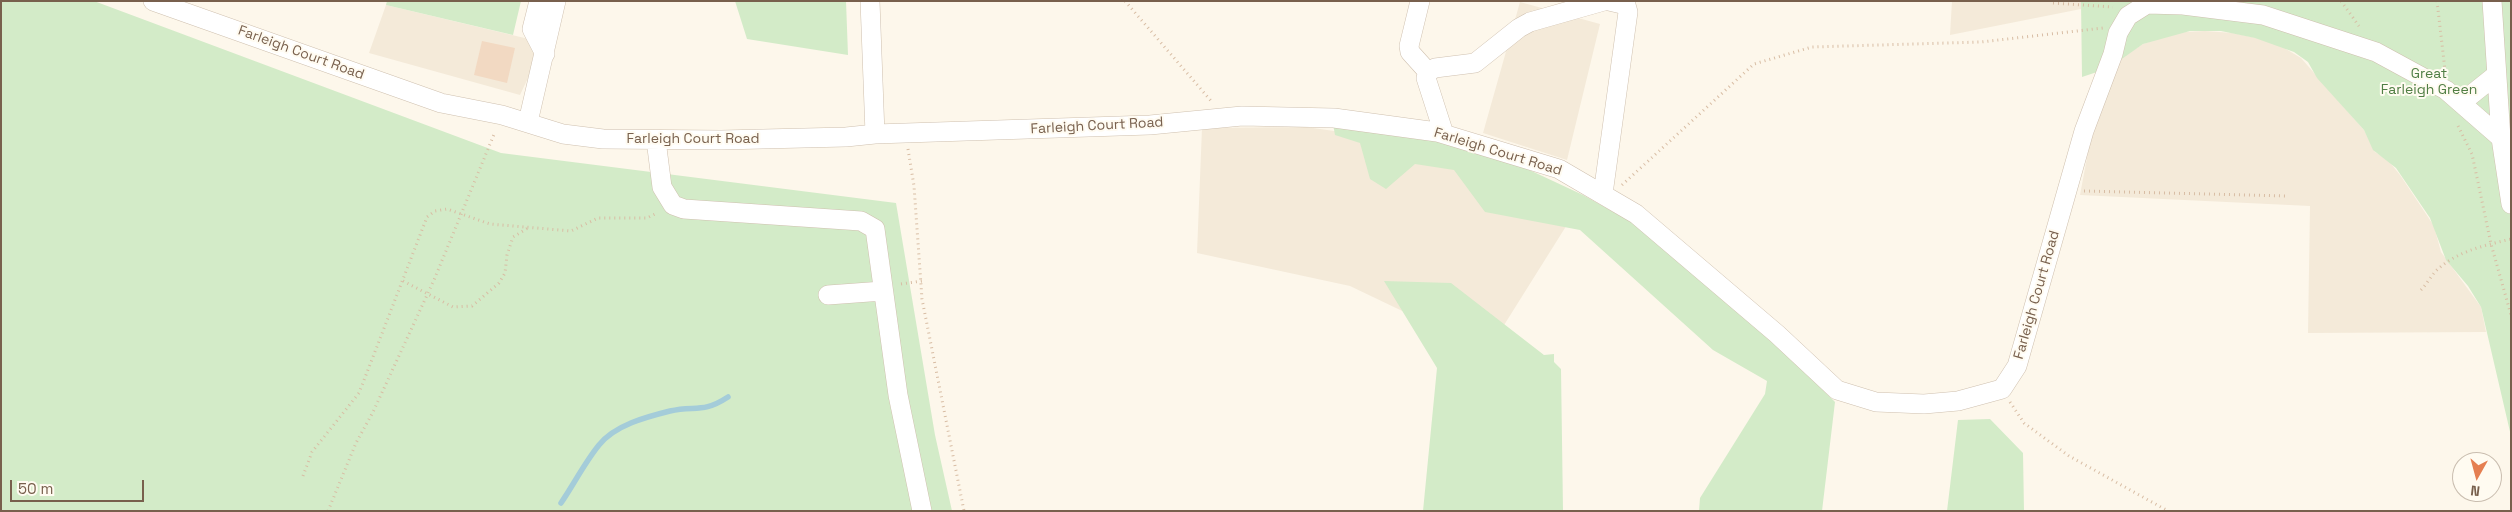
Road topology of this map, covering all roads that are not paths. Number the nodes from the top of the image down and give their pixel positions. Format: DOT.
graph roads {
  1 [pos="153,1"];
  2 [pos="539,1"];
  3 [pos="556,1"];
  4 [pos="870,1"];
  5 [pos="1420,1"];
  6 [pos="1604,1"];
  7 [pos="1609,1"];
  8 [pos="2492,1"];
  9 [pos="545,54"];
  10 [pos="1428,72"];
  11 [pos="2496,75"];
  12 [pos="2461,103"];
  13 [pos="528,122"];
  14 [pos="875,134"];
  15 [pos="1444,134"];
  16 [pos="2501,138"];
  17 [pos="656,140"];
  18 [pos="1606,196"];
  19 [pos="2511,204"];
  20 [pos="883,291"];
  21 [pos="828,295"];
  22 [pos="922,511"];
  1 -- 13 [label="street, Farleigh Court Road"];
  2 -- 9 [label="street"];
  3 -- 9 [label="street"];
  4 -- 14 [label="street"];
  5 -- 10 [label="street"];
  6 -- 10 [label="street"];
  7 -- 18 [label="street"];
  8 -- 11 [label="street"];
  9 -- 13 [label="street"];
  10 -- 15 [label="street"];
  11 -- 12 [label="street"];
  11 -- 16 [label="street"];
  12 -- 16 [label="street"];
  12 -- 18 [label="street, Farleigh Court Road"];
  13 -- 17 [label="street, Farleigh Court Road"];
  14 -- 15 [label="street, Farleigh Court Road"];
  14 -- 17 [label="street, Farleigh Court Road"];
  15 -- 18 [label="street, Farleigh Court Road"];
  16 -- 19 [label="street"];
  17 -- 20 [label="street"];
  20 -- 21 [label="street"];
  20 -- 22 [label="street"];
}
